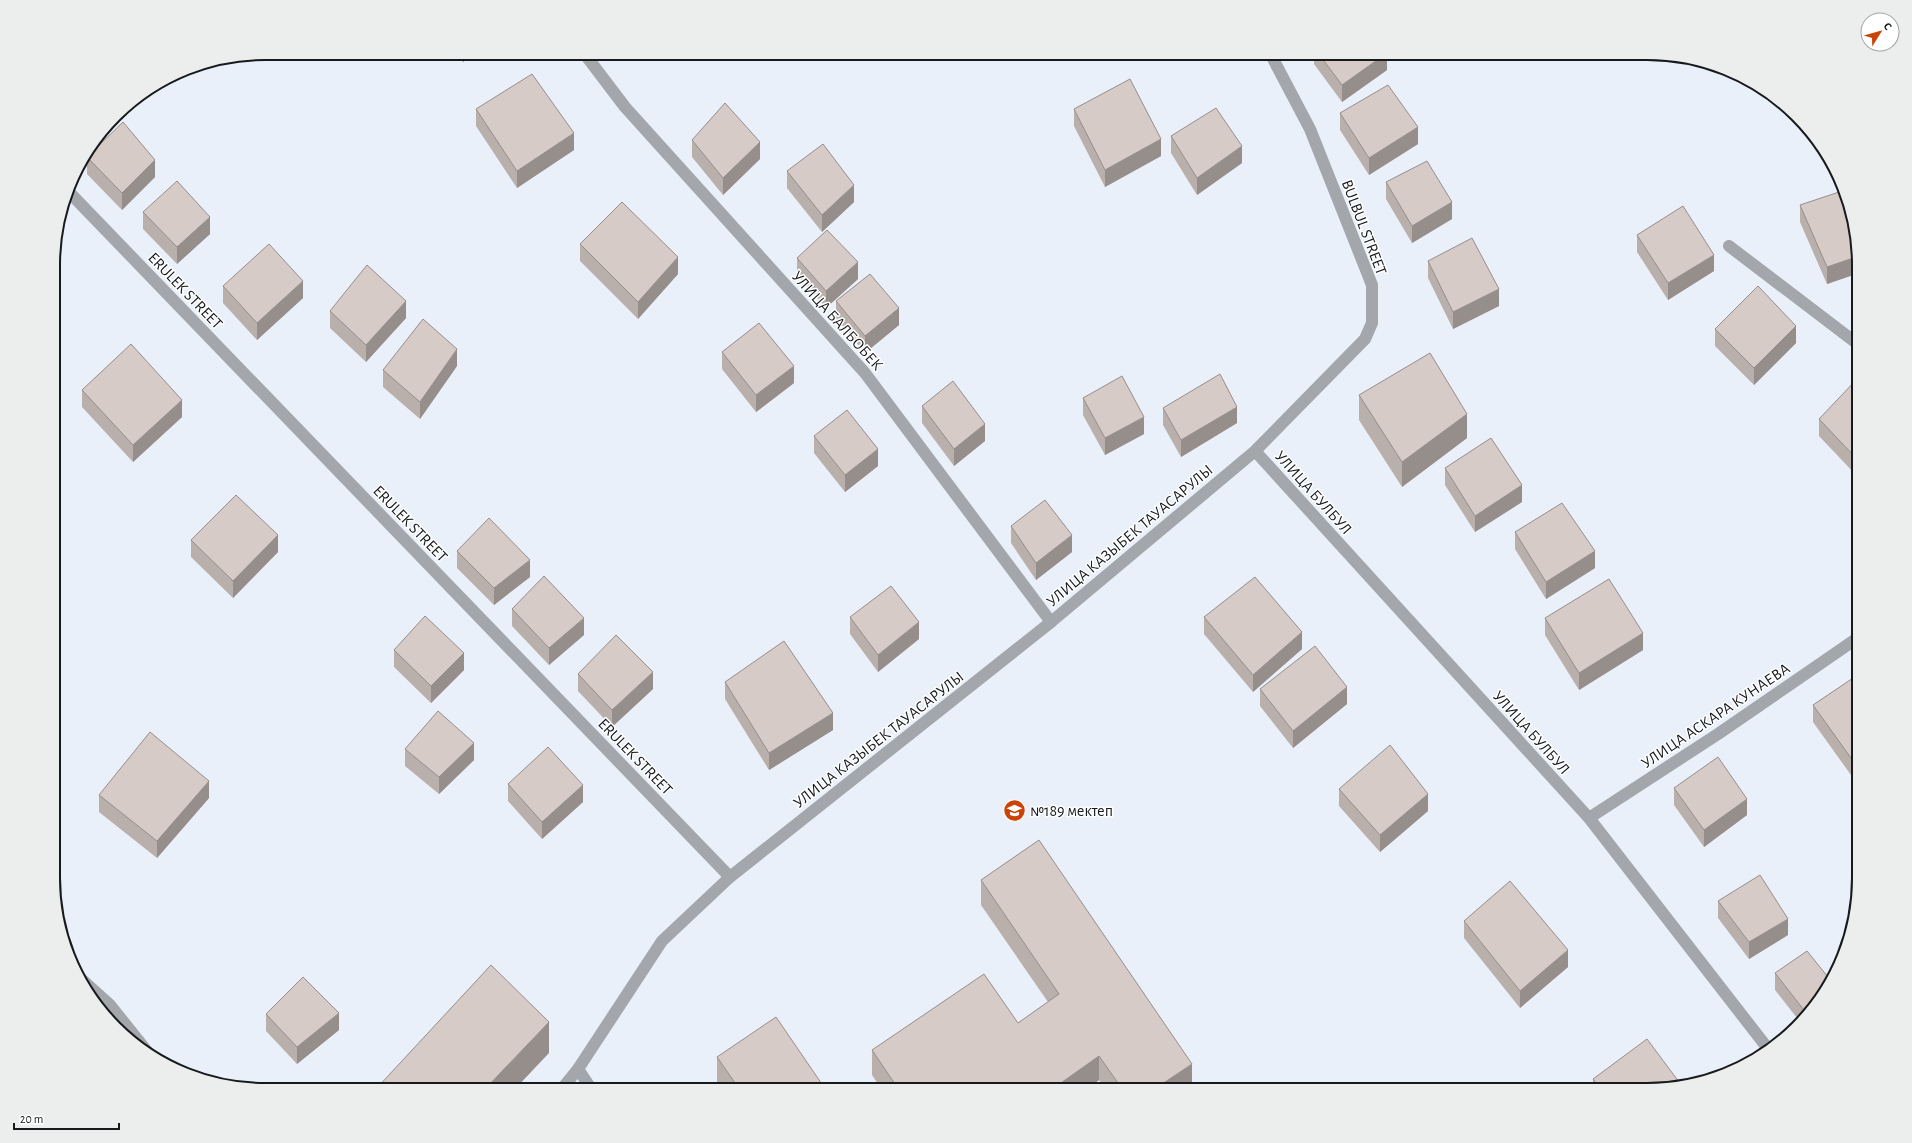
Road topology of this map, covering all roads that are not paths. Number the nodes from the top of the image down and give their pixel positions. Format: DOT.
graph roads {
  1 [pos="589,60"];
  2 [pos="1274,60"];
  3 [pos="72,195"];
  4 [pos="1729,246"];
  5 [pos="1852,340"];
  6 [pos="1255,451"];
  7 [pos="1051,622"];
  8 [pos="1852,641"];
  9 [pos="1589,818"];
  10 [pos="730,876"];
  11 [pos="92,989"];
  12 [pos="136,1037"];
  13 [pos="1766,1046"];
  14 [pos="578,1069"];
  15 [pos="567,1083"];
  16 [pos="587,1083"];
  1 -- 7 [label="street, УЛИЦА БАЛБОБЕК"];
  2 -- 6 [label="street, BULBUL STREET"];
  3 -- 10 [label="street, ERULEK STREET"];
  4 -- 5 [label="street"];
  6 -- 7 [label="street, УЛИЦА КАЗЫБЕК ТАУАСАРУЛЫ"];
  6 -- 9 [label="street, УЛИЦА БУЛБУЛ"];
  7 -- 10 [label="street, УЛИЦА КАЗЫБЕК ТАУАСАРУЛЫ"];
  8 -- 9 [label="street, УЛИЦА АСКАРА КУНАЕВА"];
  9 -- 13 [label="street, УЛИЦА БУЛБУЛ"];
  10 -- 14 [label="street, УЛИЦА КАЗЫБЕК ТАУАСАРУЛЫ"];
  11 -- 12 [label="street"];
  14 -- 15 [label="street, УЛИЦА КАЗЫБЕК ТАУАСАРУЛЫ"];
  14 -- 16 [label="street"];
}
